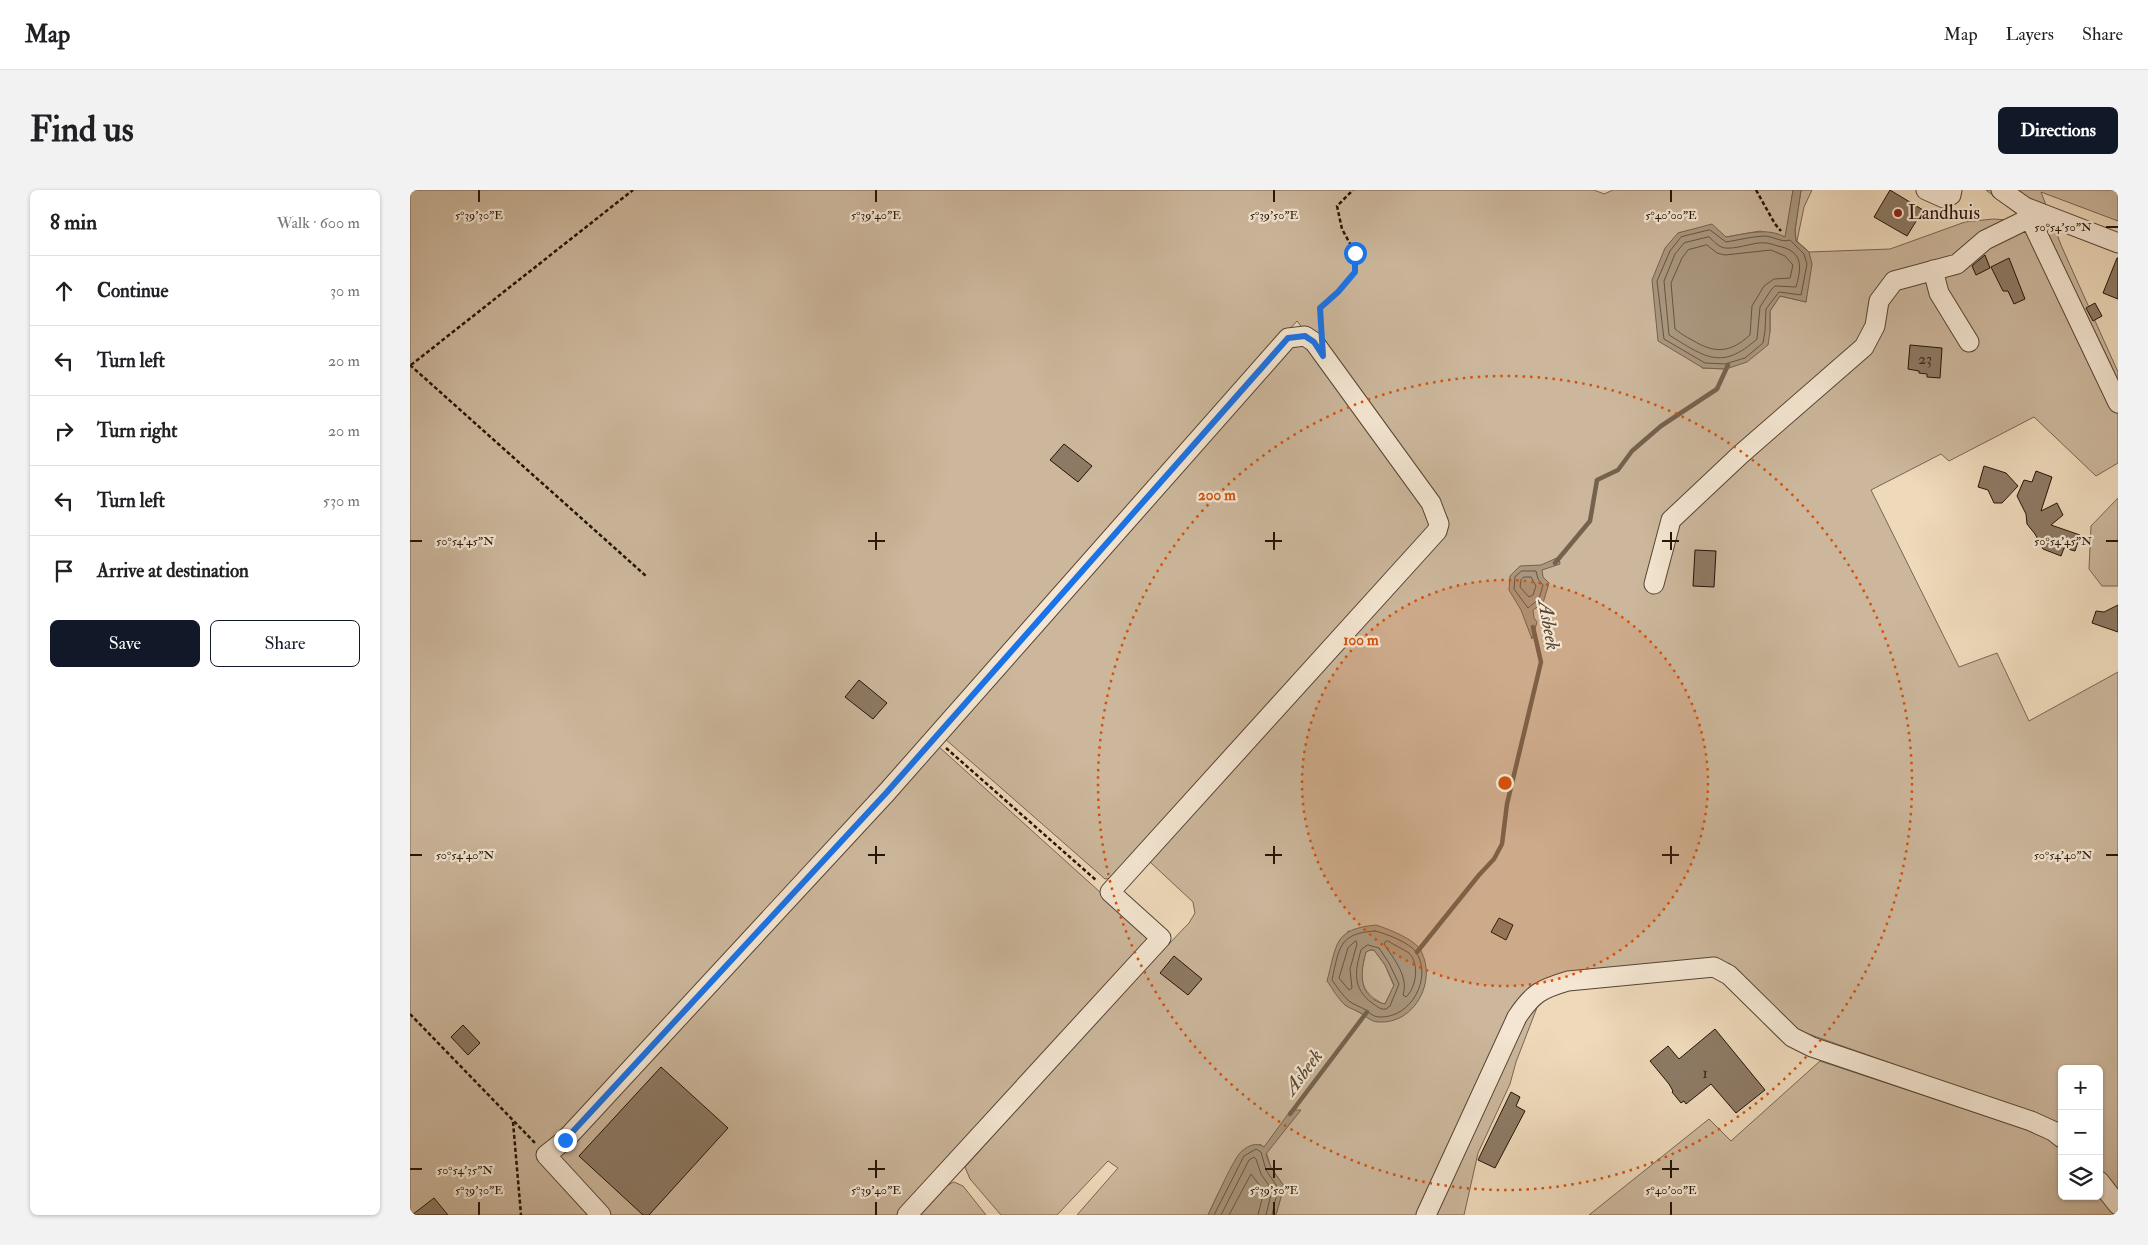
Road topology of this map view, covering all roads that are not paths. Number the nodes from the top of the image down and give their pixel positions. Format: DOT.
graph roads {
  1 [pos="1927,190"];
  2 [pos="1952,190"];
  3 [pos="2001,190"];
  4 [pos="2028,212"];
  5 [pos="2118,243"];
  6 [pos="1933,270"];
  7 [pos="1969,342"];
  8 [pos="2118,403"];
  9 [pos="1654,584"];
  10 [pos="2058,1135"];
  11 [pos="2103,1186"];
  12 [pos="2118,1204"];
  13 [pos="602,1215"];
  14 [pos="907,1215"];
  15 [pos="1426,1215"];
  1 -- 2 [label="street"];
  3 -- 4 [label="street"];
  4 -- 5 [label="street"];
  4 -- 6 [label="street"];
  4 -- 8 [label="street"];
  6 -- 7 [label="street"];
  6 -- 9 [label="street"];
  10 -- 15 [label="street"];
  11 -- 12 [label="street"];
  13 -- 14 [label="street"];
}
